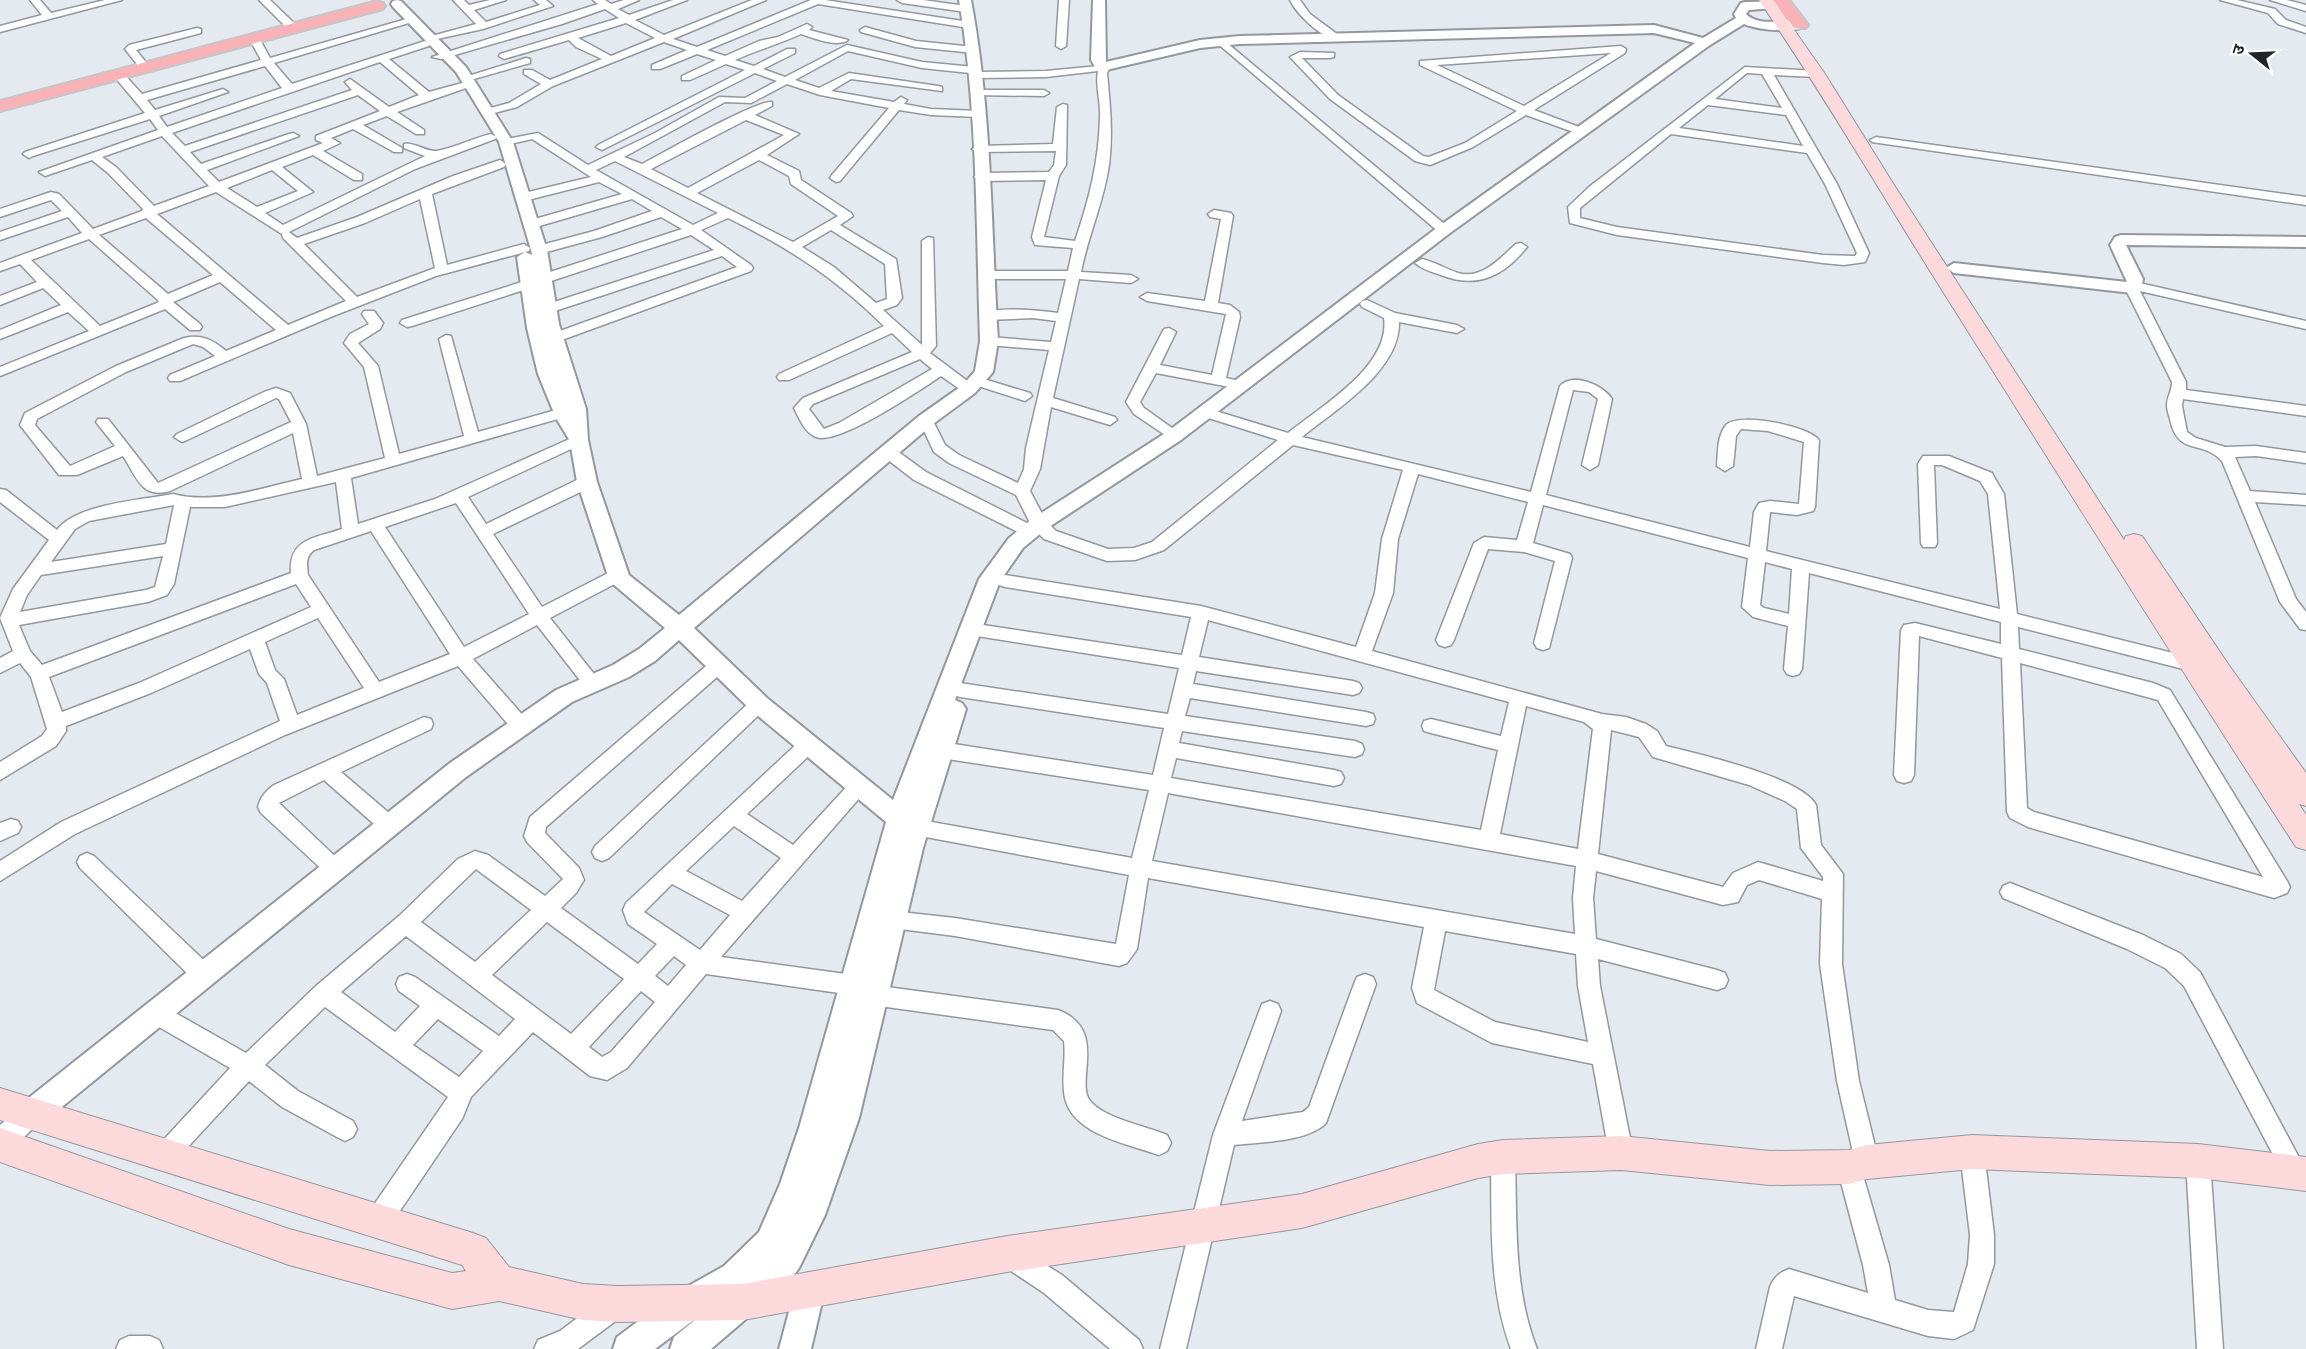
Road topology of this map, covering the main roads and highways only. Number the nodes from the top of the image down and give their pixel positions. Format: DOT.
graph roads {
  1 [pos="390,2"];
  2 [pos="1775,2"];
  3 [pos="1792,25"];
  4 [pos="254,38"];
  5 [pos="0,106"];
  6 [pos="2302,783"];
  7 [pos="2306,838"];
  8 [pos="15,1109"];
  9 [pos="0,1145"];
  10 [pos="2300,1173"];
  11 [pos="499,1283"];
  1 -- 4 [label="main road"];
  1 -- 4 [label="main road"];
  2 -- 3 [label="main road"];
  3 -- 6 [label="main road"];
  3 -- 7 [label="main road"];
  4 -- 5 [label="main road"];
  8 -- 11 [label="main road"];
  9 -- 11 [label="main road"];
  10 -- 11 [label="main road"];
}
